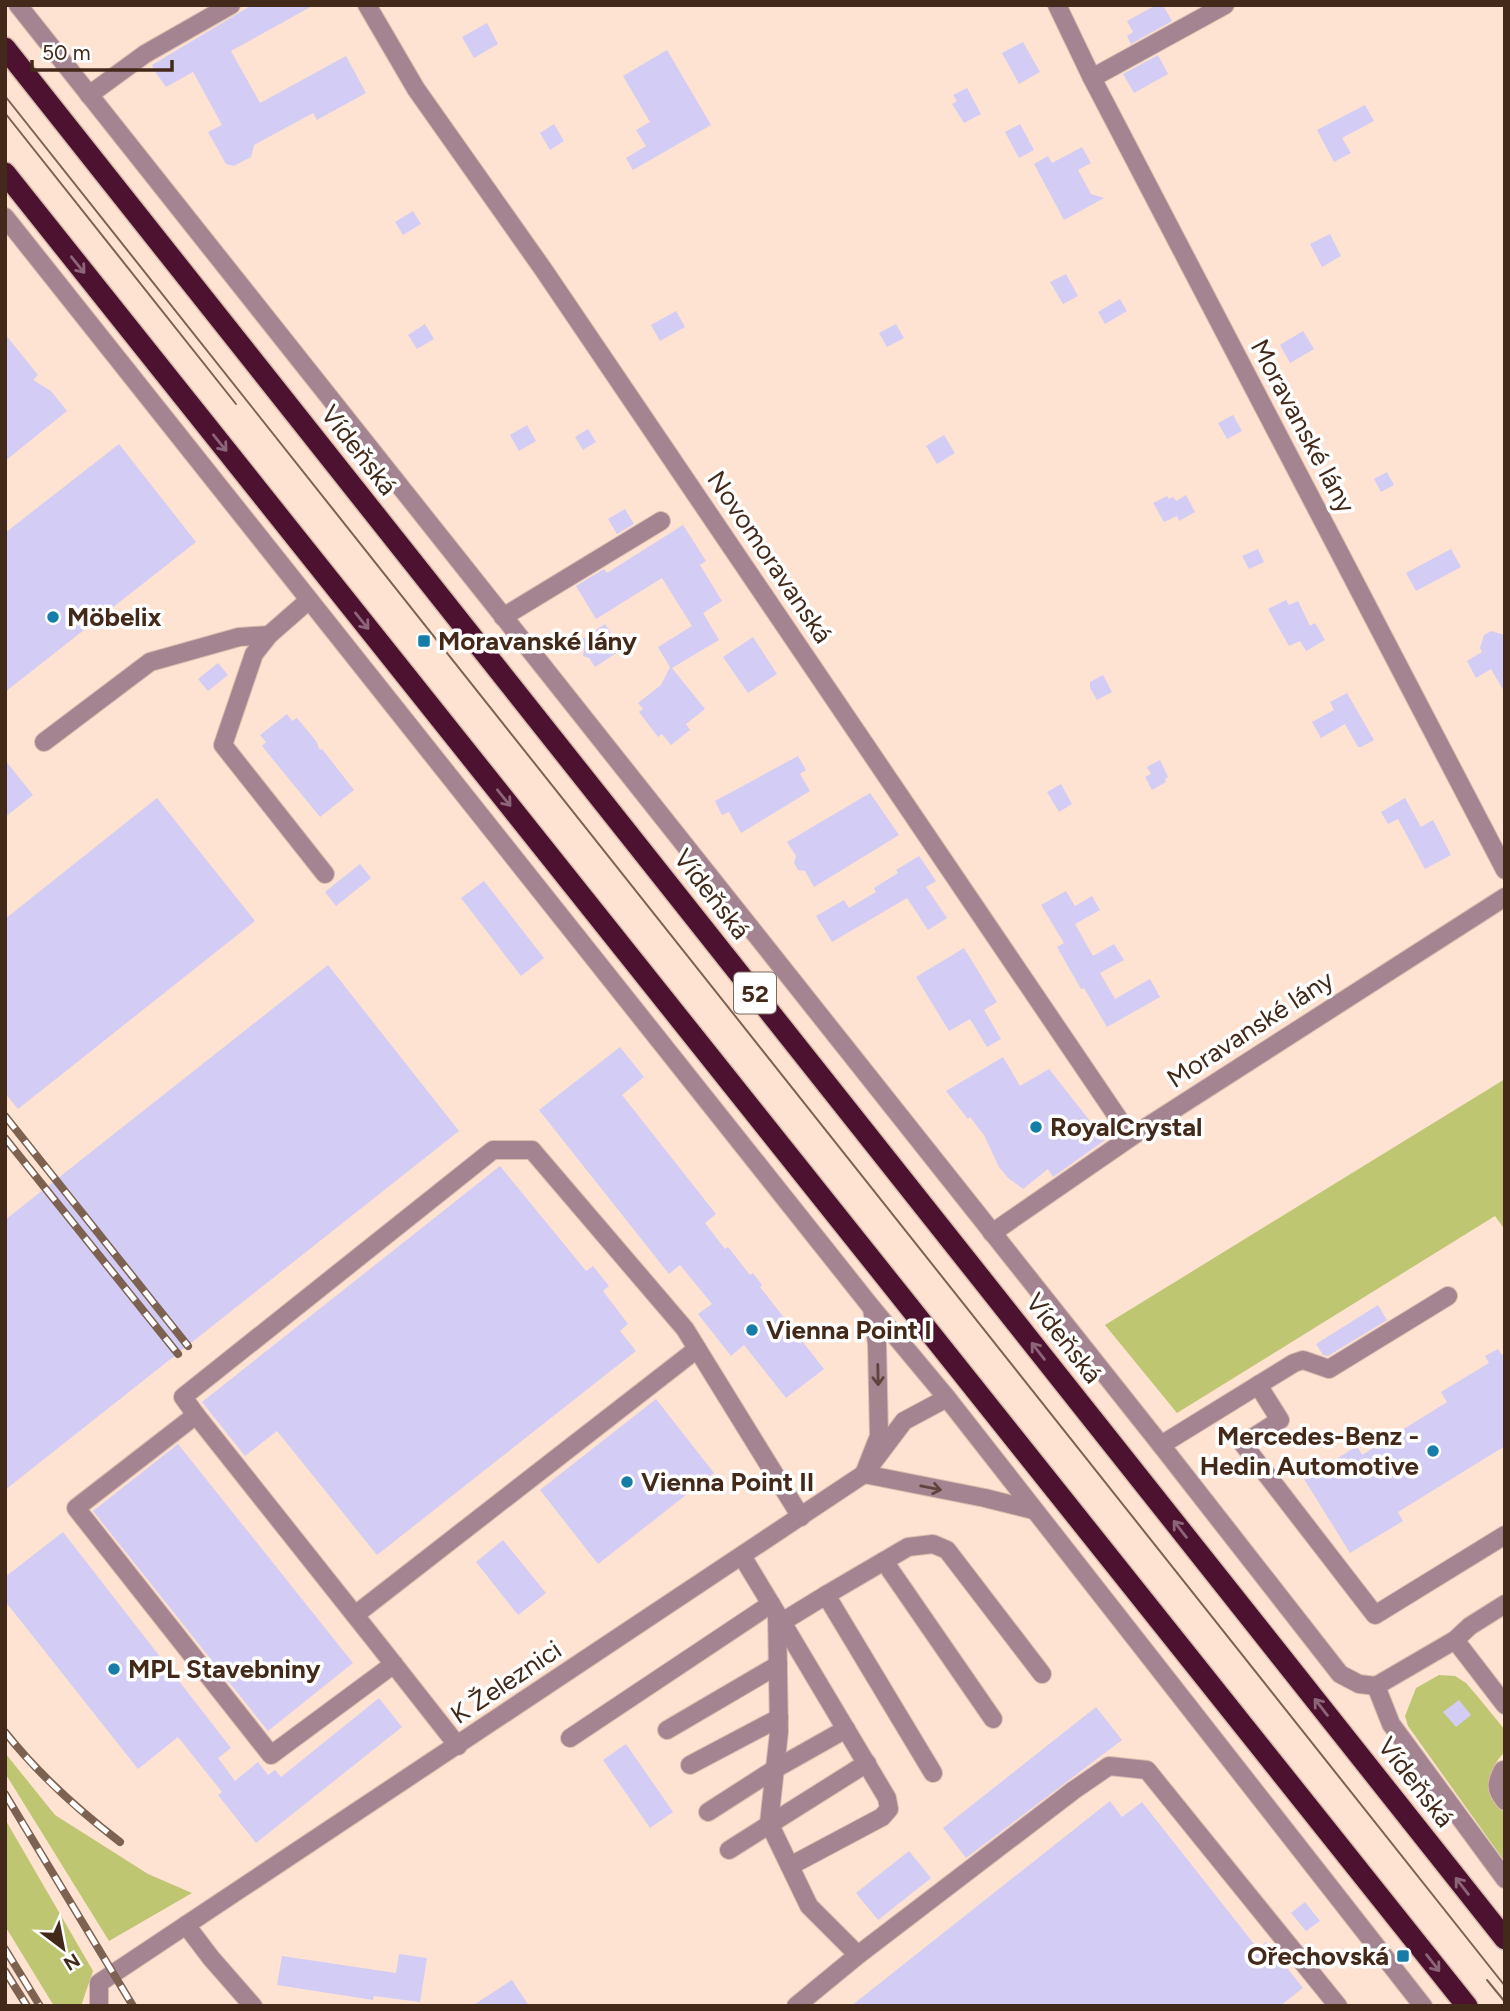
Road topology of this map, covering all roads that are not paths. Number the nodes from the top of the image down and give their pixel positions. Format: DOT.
graph roads {
  1 [pos="18,5"];
  2 [pos="231,5"];
  3 [pos="367,5"];
  4 [pos="1057,5"];
  5 [pos="1225,5"];
  6 [pos="5,48"];
  7 [pos="1092,78"];
  8 [pos="89,95"];
  9 [pos="5,173"];
  10 [pos="5,179"];
  11 [pos="36,212"];
  12 [pos="5,217"];
  13 [pos="662,521"];
  14 [pos="309,600"];
  15 [pos="503,617"];
  16 [pos="269,635"];
  17 [pos="44,742"];
  18 [pos="1505,870"];
  19 [pos="325,874"];
  20 [pos="1505,897"];
  21 [pos="1131,1137"];
  22 [pos="992,1233"];
  23 [pos="1448,1296"];
  24 [pos="872,1308"];
  25 [pos="697,1349"];
  26 [pos="1258,1385"];
  27 [pos="947,1398"];
  28 [pos="196,1415"];
  29 [pos="1161,1445"];
  30 [pos="864,1474"];
  31 [pos="1033,1510"];
  32 [pos="801,1517"];
  33 [pos="1505,1535"];
  34 [pos="742,1556"];
  35 [pos="884,1561"];
  36 [pos="826,1595"];
  37 [pos="1505,1604"];
  38 [pos="777,1613"];
  39 [pos="355,1615"];
  40 [pos="1455,1640"];
  41 [pos="394,1664"];
  42 [pos="778,1665"];
  43 [pos="1042,1674"];
  44 [pos="1376,1686"];
  45 [pos="1505,1705"];
  46 [pos="779,1718"];
  47 [pos="993,1719"];
  48 [pos="846,1729"];
  49 [pos="667,1730"];
  50 [pos="570,1738"];
  51 [pos="458,1746"];
  52 [pos="867,1763"];
  53 [pos="690,1765"];
  54 [pos="775,1769"];
  55 [pos="1504,1769"];
  56 [pos="933,1773"];
  57 [pos="1505,1801"];
  58 [pos="708,1812"];
  59 [pos="769,1823"];
  60 [pos="729,1850"];
  61 [pos="790,1866"];
  62 [pos="1505,1879"];
  63 [pos="186,1925"];
  64 [pos="1505,1939"];
  65 [pos="858,1955"];
  66 [pos="99,2006"];
  67 [pos="253,2006"];
  68 [pos="796,2006"];
  69 [pos="1338,2006"];
  70 [pos="1423,2006"];
  71 [pos="1467,2006"];
  1 -- 8 [label="street, Vídeňská"];
  2 -- 8 [label="street"];
  3 -- 21 [label="street, Novomoravanská"];
  4 -- 7 [label="street, Moravanské lány"];
  5 -- 7 [label="street"];
  64 -- 6 [label="highway, Vídeňská / 52, one-way"];
  7 -- 18 [label="street, Moravanské lány"];
  8 -- 15 [label="street, Vídeňská"];
  9 -- 11 [label="highway"];
  10 -- 11 [label="highway"];
  11 -- 71 [label="highway, one-way"];
  12 -- 14 [label="street"];
  13 -- 15 [label="street"];
  14 -- 16 [label="street"];
  14 -- 24 [label="street"];
  15 -- 22 [label="street, Vídeňská"];
  16 -- 17 [label="street"];
  16 -- 19 [label="street"];
  20 -- 21 [label="street, Moravanské lány"];
  21 -- 22 [label="street, Moravanské lány"];
  22 -- 29 [label="street, Vídeňská"];
  23 -- 26 [label="street"];
  24 -- 27 [label="street"];
  24 -- 30 [label="street, one-way"];
  25 -- 28 [label="street"];
  25 -- 32 [label="street"];
  25 -- 39 [label="street"];
  26 -- 29 [label="street"];
  26 -- 33 [label="street"];
  27 -- 30 [label="street, K Železnici"];
  27 -- 31 [label="street"];
  28 -- 39 [label="street"];
  28 -- 41 [label="street"];
  29 -- 44 [label="street, Vídeňská"];
  30 -- 31 [label="street, one-way"];
  30 -- 32 [label="street, K Železnici"];
  31 -- 70 [label="street"];
  32 -- 34 [label="street, K Železnici"];
  34 -- 38 [label="street"];
  34 -- 51 [label="street, K Železnici"];
  35 -- 36 [label="street"];
  35 -- 43 [label="street"];
  35 -- 47 [label="street"];
  36 -- 38 [label="street"];
  36 -- 56 [label="street"];
  37 -- 40 [label="street"];
  38 -- 42 [label="street"];
  38 -- 48 [label="street"];
  38 -- 50 [label="street"];
  39 -- 41 [label="street"];
  40 -- 44 [label="street"];
  40 -- 45 [label="street"];
  41 -- 51 [label="street"];
  42 -- 46 [label="street"];
  42 -- 49 [label="street"];
  44 -- 62 [label="street, Vídeňská"];
  46 -- 53 [label="street"];
  46 -- 54 [label="street"];
  48 -- 52 [label="street"];
  48 -- 54 [label="street"];
  51 -- 63 [label="street, K Železnici"];
  52 -- 59 [label="street"];
  52 -- 61 [label="street"];
  54 -- 58 [label="street"];
  54 -- 59 [label="street"];
  55 -- 57 [label="street"];
  59 -- 60 [label="street"];
  59 -- 61 [label="street"];
  61 -- 65 [label="street"];
  63 -- 66 [label="street, K Železnici"];
  63 -- 67 [label="street"];
  65 -- 68 [label="street"];
  65 -- 69 [label="street"];
}
